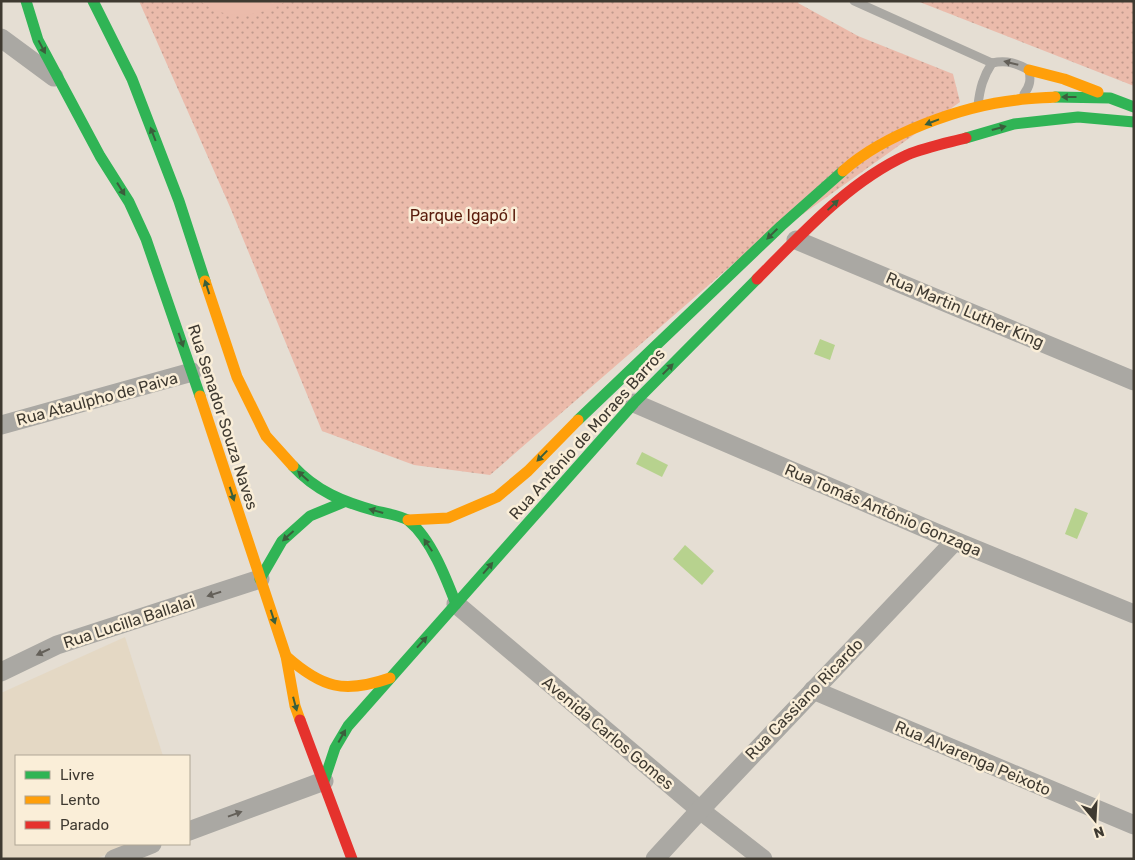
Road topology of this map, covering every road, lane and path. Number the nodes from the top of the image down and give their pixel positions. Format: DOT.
graph roads {
  1 [pos="26,1"];
  2 [pos="93,1"];
  3 [pos="854,1"];
  4 [pos="4,38"];
  5 [pos="992,63"];
  6 [pos="1029,70"];
  7 [pos="61,82"];
  8 [pos="1110,98"];
  9 [pos="1016,100"];
  10 [pos="1134,107"];
  11 [pos="978,108"];
  12 [pos="990,116"];
  13 [pos="1134,122"];
  14 [pos="945,131"];
  15 [pos="918,150"];
  16 [pos="856,159"];
  17 [pos="796,240"];
  18 [pos="192,372"];
  19 [pos="1134,381"];
  20 [pos="620,404"];
  21 [pos="576,422"];
  22 [pos="1,425"];
  23 [pos="344,502"];
  24 [pos="408,520"];
  25 [pos="955,542"];
  26 [pos="260,579"];
  27 [pos="456,604"];
  28 [pos="1134,614"];
  29 [pos="286,656"];
  30 [pos="1,672"];
  31 [pos="390,678"];
  32 [pos="813,690"];
  33 [pos="324,781"];
  34 [pos="700,810"];
  35 [pos="1134,825"];
  36 [pos="190,830"];
  37 [pos="150,845"];
  38 [pos="122,857"];
  39 [pos="352,859"];
  40 [pos="655,859"];
  41 [pos="763,859"];
  1 -- 7 [label="main road, Rua Senador Souza Naves, one-way"];
  23 -- 2 [label="main road, Rua Antônio de Moraes Barros, one-way"];
  3 -- 5 [label="lane"];
  4 -- 7 [label="street"];
  6 -- 5 [label="lane, one-way"];
  5 -- 11 [label="lane"];
  6 -- 8 [label="main road"];
  6 -- 9 [label="lane"];
  7 -- 18 [label="main road, Rua Senador Souza Naves, one-way"];
  8 -- 9 [label="main road, Rua Antônio de Moraes Barros, one-way"];
  8 -- 10 [label="main road"];
  9 -- 11 [label="main road, Rua Antônio de Moraes Barros"];
  9 -- 12 [label="main road"];
  11 -- 16 [label="main road, Rua Antônio de Moraes Barros, one-way"];
  15 -- 13 [label="main road, one-way"];
  14 -- 15 [label="main road"];
  17 -- 15 [label="main road, Rua Antônio de Moraes Barros, one-way"];
  16 -- 17 [label="main road"];
  16 -- 21 [label="main road, Rua Antônio de Moraes Barros, one-way"];
  17 -- 19 [label="street, Rua Martin Luther King"];
  20 -- 17 [label="main road, Rua Antônio de Moraes Barros, one-way"];
  18 -- 22 [label="street, Rua Ataulpho de Paiva"];
  18 -- 26 [label="main road, Rua Senador Souza Naves, one-way"];
  20 -- 21 [label="main road"];
  20 -- 25 [label="street, Rua Tomás Antônio Gonzaga"];
  27 -- 20 [label="main road, Rua Antônio de Moraes Barros, one-way"];
  21 -- 24 [label="main road, Rua Antônio de Moraes Barros, one-way"];
  24 -- 23 [label="main road, Rua Antônio de Moraes Barros, one-way"];
  23 -- 26 [label="main road, one-way"];
  27 -- 24 [label="main road, one-way"];
  25 -- 28 [label="street, Rua Tomás Antônio Gonzaga"];
  25 -- 32 [label="street, Rua Cassiano Ricardo"];
  26 -- 29 [label="main road, Rua Senador Souza Naves, one-way"];
  26 -- 30 [label="street, Rua Lucilla Ballalai, one-way"];
  31 -- 27 [label="main road, Rua Antônio de Moraes Barros, one-way"];
  27 -- 34 [label="street, Avenida Carlos Gomes"];
  29 -- 31 [label="main road"];
  29 -- 33 [label="main road, Rua Senador Souza Naves, one-way"];
  33 -- 31 [label="main road, Rua Antônio de Moraes Barros, one-way"];
  32 -- 34 [label="street, Rua Cassiano Ricardo"];
  32 -- 35 [label="street, Rua Alvarenga Peixoto"];
  36 -- 33 [label="street, one-way"];
  33 -- 39 [label="main road, Rua Senador Souza Naves"];
  34 -- 40 [label="street, Rua Cassiano Ricardo"];
  34 -- 41 [label="street, Avenida Carlos Gomes"];
  37 -- 38 [label="street"];
}
